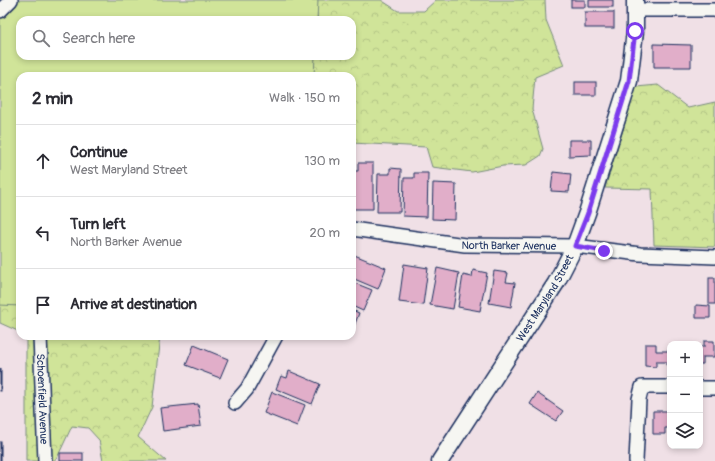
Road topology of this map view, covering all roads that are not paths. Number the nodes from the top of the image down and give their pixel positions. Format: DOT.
graph roads {
  1 [pos="11,0"];
  2 [pos="635,5"];
  3 [pos="715,10"];
  4 [pos="0,11"];
  5 [pos="356,230"];
  6 [pos="575,246"];
  7 [pos="715,257"];
  8 [pos="40,340"];
  9 [pos="274,340"];
  10 [pos="667,387"];
  11 [pos="703,388"];
  12 [pos="715,388"];
  13 [pos="235,403"];
  14 [pos="45,461"];
  15 [pos="440,461"];
  16 [pos="636,461"];
  1 -- 4 [label="street"];
  2 -- 3 [label="street"];
  2 -- 6 [label="street, West Maryland Street"];
  5 -- 6 [label="street, North Barker Avenue"];
  6 -- 7 [label="street, North Barker Avenue"];
  6 -- 15 [label="street, West Maryland Street"];
  8 -- 14 [label="street, Schoenfield Avenue"];
  9 -- 13 [label="street"];
  10 -- 16 [label="street"];
  11 -- 12 [label="street"];
}
